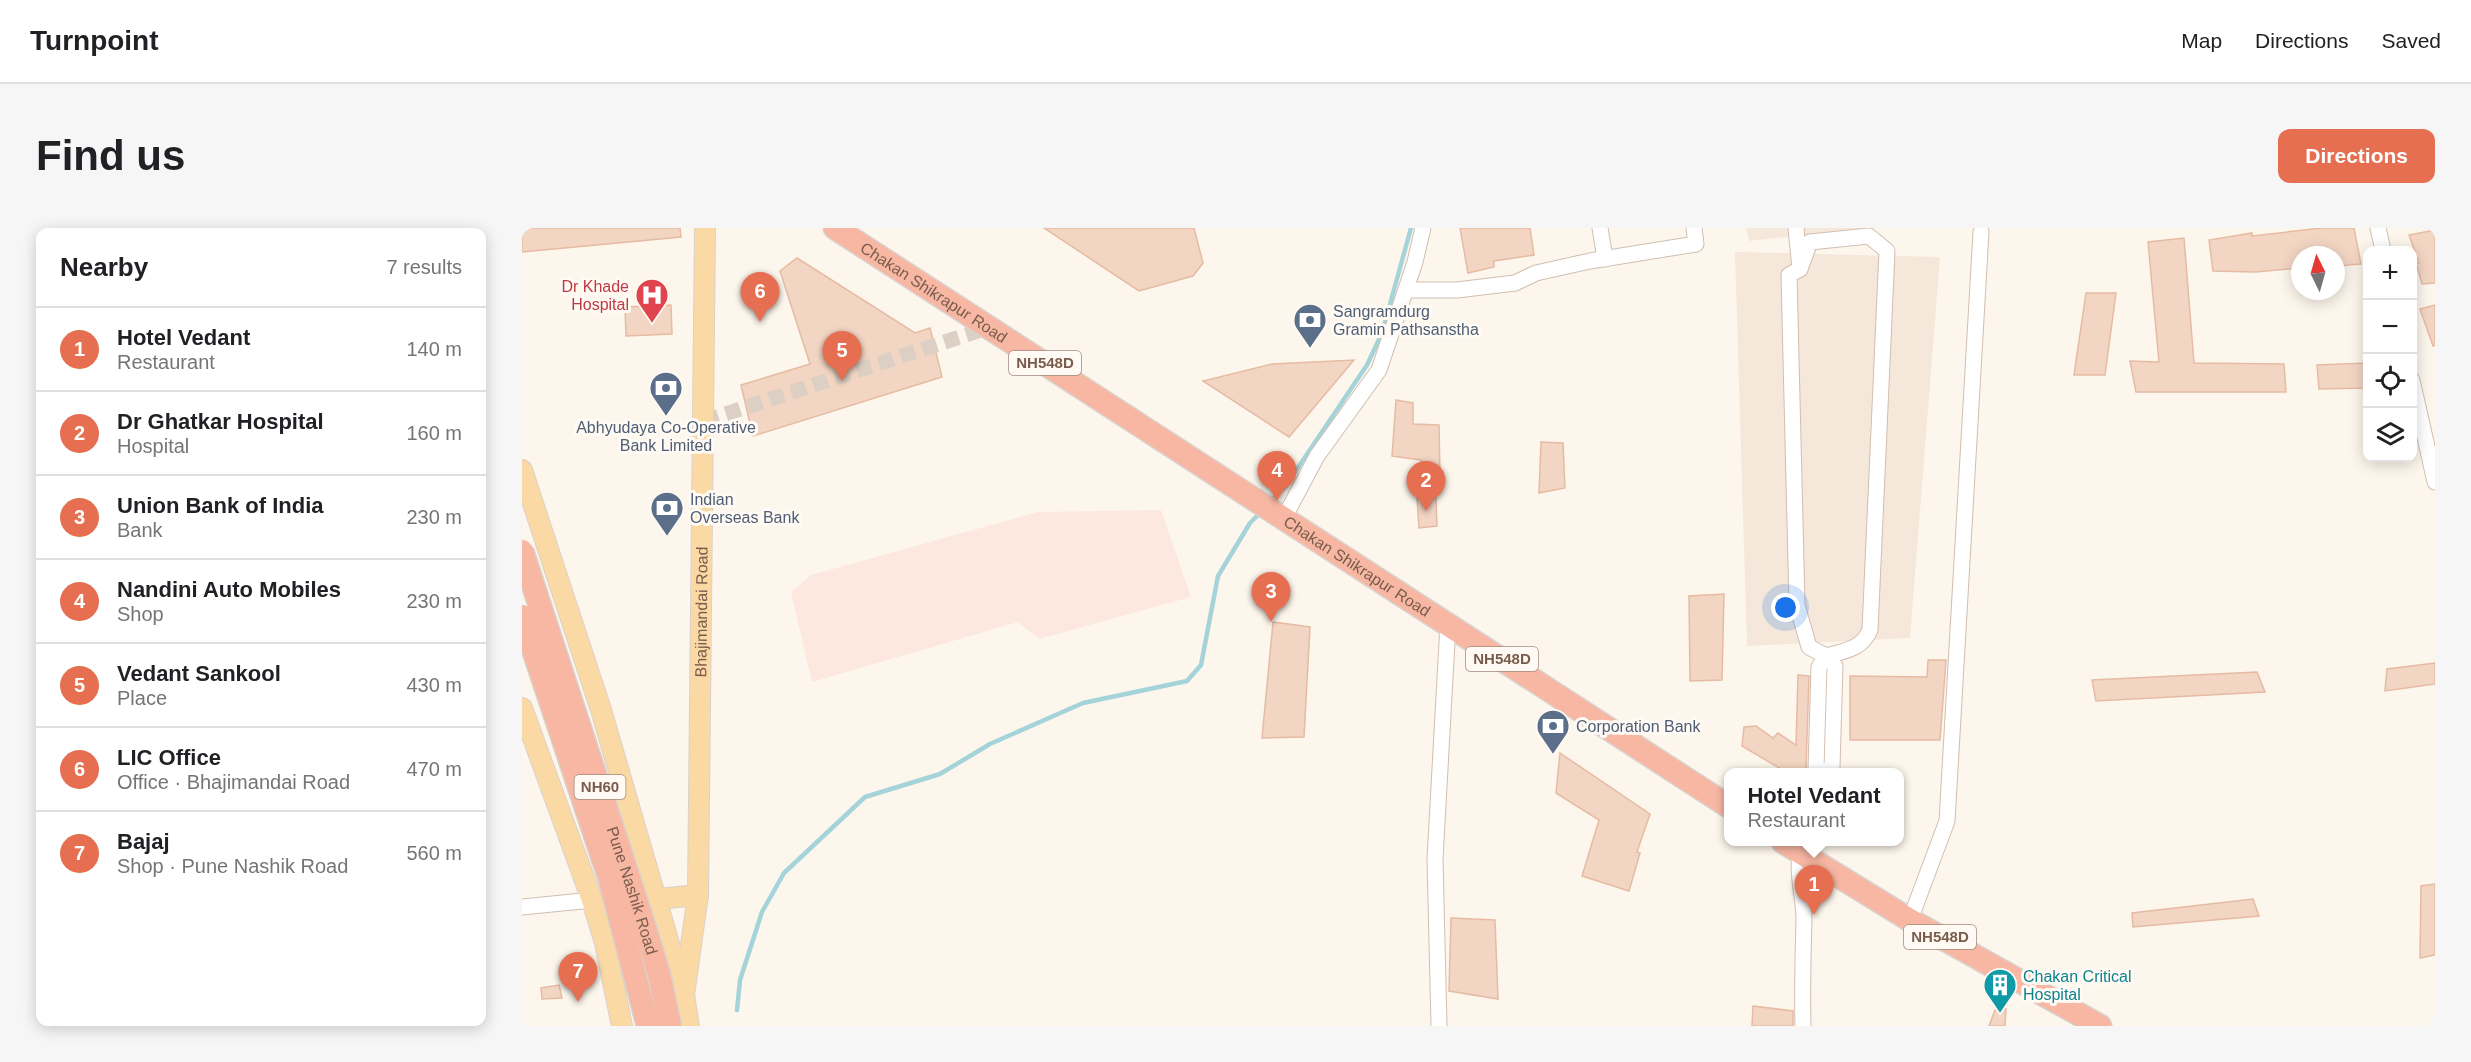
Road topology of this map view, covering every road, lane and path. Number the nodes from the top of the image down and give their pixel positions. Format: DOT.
graph roads {
  1 [pos="705,228"];
  2 [pos="834,228"];
  3 [pos="1423,228"];
  4 [pos="1600,228"];
  5 [pos="1694,228"];
  6 [pos="1796,228"];
  7 [pos="2378,228"];
  8 [pos="1981,232"];
  9 [pos="2382,246"];
  10 [pos="1605,259"];
  11 [pos="1800,269"];
  12 [pos="1406,290"];
  13 [pos="2417,402"];
  14 [pos="522,470"];
  15 [pos="2435,482"];
  16 [pos="1280,515"];
  17 [pos="522,551"];
  18 [pos="522,616"];
  19 [pos="1448,624"];
  20 [pos="1826,656"];
  21 [pos="522,708"];
  22 [pos="601,710"];
  23 [pos="530,733"];
  24 [pos="1816,768"];
  25 [pos="1830,768"];
  26 [pos="1724,803"];
  27 [pos="1796,846"];
  28 [pos="1798,846"];
  29 [pos="698,895"];
  30 [pos="657,899"];
  31 [pos="592,900"];
  32 [pos="522,907"];
  33 [pos="1910,920"];
  34 [pos="684,995"];
  35 [pos="1439,1025"];
  36 [pos="622,1026"];
  37 [pos="648,1026"];
  38 [pos="670,1026"];
  39 [pos="689,1026"];
  40 [pos="1803,1026"];
  41 [pos="2098,1026"];
  1 -- 29 [label="main road, Bhajimandai Road"];
  2 -- 16 [label="highway, Chakan Shikrapur Road / NH548D"];
  3 -- 12 [label="street"];
  4 -- 10 [label="street"];
  5 -- 10 [label="street"];
  6 -- 11 [label="street"];
  7 -- 9 [label="street"];
  8 -- 33 [label="street"];
  10 -- 12 [label="street"];
  11 -- 20 [label="street"];
  11 -- 20 [label="street"];
  12 -- 16 [label="street"];
  13 -- 15 [label="street"];
  14 -- 22 [label="main road"];
  16 -- 19 [label="highway, Chakan Shikrapur Road / NH548D"];
  17 -- 38 [label="highway, Pune Nashik Road / NH60, bridge"];
  18 -- 37 [label="highway, Pune Nashik Road / NH60, bridge"];
  19 -- 26 [label="highway, Chakan Shikrapur Road / NH548D"];
  19 -- 35 [label="street"];
  20 -- 24 [label="street"];
  20 -- 25 [label="street"];
  21 -- 23 [label="main road"];
  22 -- 23 [label="main road"];
  22 -- 30 [label="main road"];
  23 -- 31 [label="main road"];
  27 -- 40 [label="street"];
  28 -- 33 [label="highway, NH548D"];
  29 -- 30 [label="main road"];
  29 -- 34 [label="main road, Bhajimandai Road"];
  30 -- 34 [label="main road"];
  31 -- 32 [label="street"];
  31 -- 36 [label="main road"];
  33 -- 41 [label="highway, NH548D"];
  34 -- 39 [label="main road"];
}
